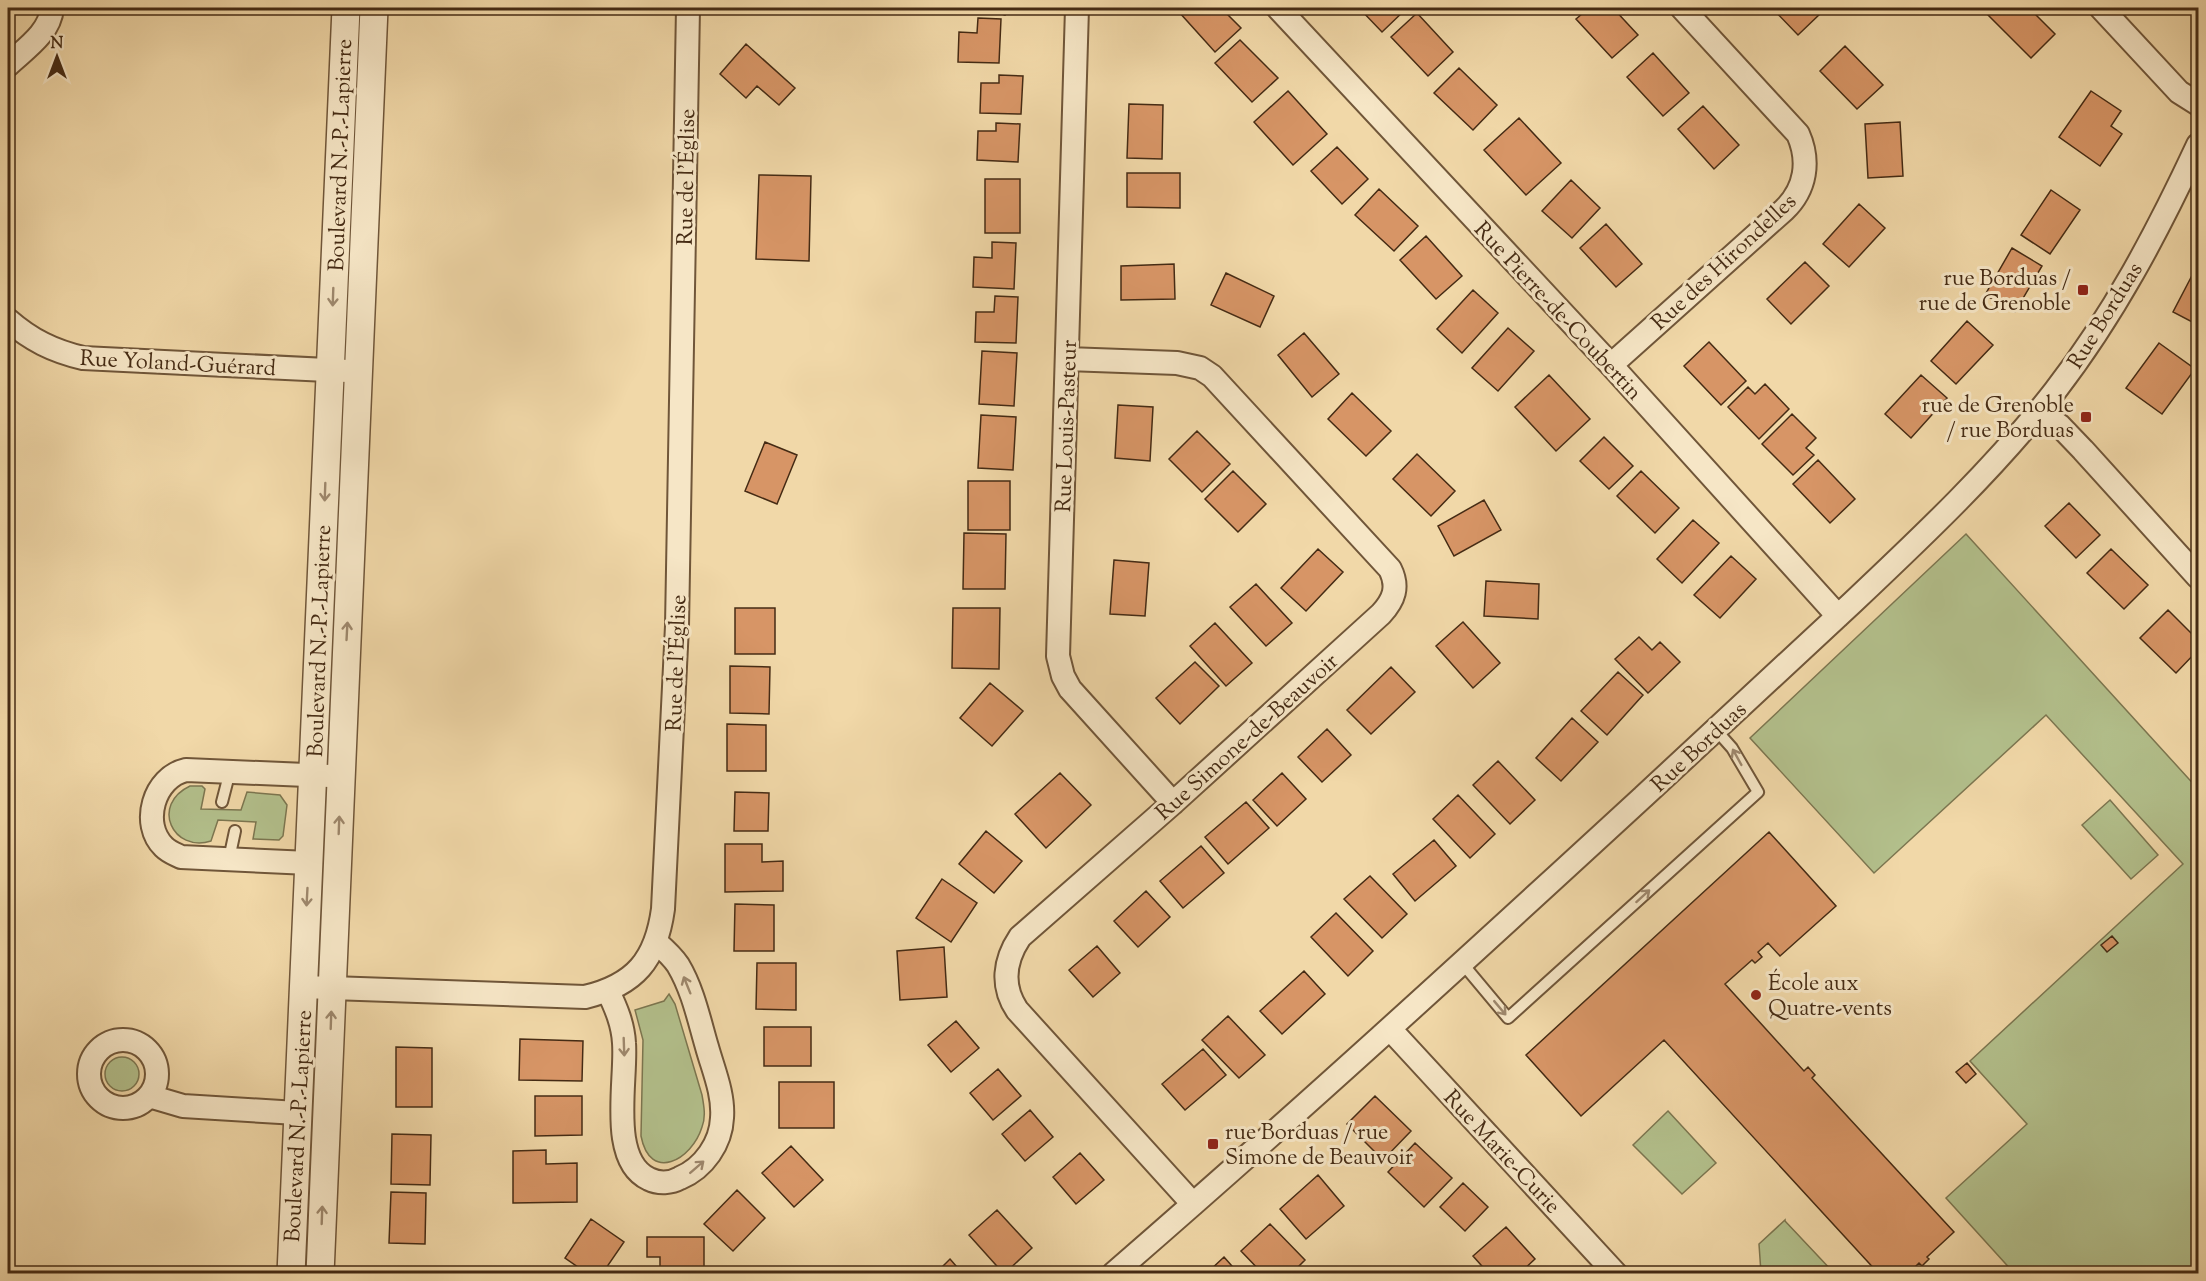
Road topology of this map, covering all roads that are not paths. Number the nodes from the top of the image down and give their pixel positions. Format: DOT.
graph roads {
  1 [pos="52,8"];
  2 [pos="346,8"];
  3 [pos="374,8"];
  4 [pos="688,8"];
  5 [pos="1077,8"];
  6 [pos="1278,8"];
  7 [pos="1682,8"];
  8 [pos="2102,8"];
  9 [pos="8,65"];
  10 [pos="2199,104"];
  11 [pos="2199,146"];
  12 [pos="8,320"];
  13 [pos="1067,359"];
  14 [pos="1611,365"];
  15 [pos="330,370"];
  16 [pos="358,371"];
  17 [pos="2040,411"];
  18 [pos="2199,577"];
  19 [pos="1838,616"];
  20 [pos="1716,730"];
  21 [pos="230,771"];
  22 [pos="313,775"];
  23 [pos="341,776"];
  24 [pos="222,802"];
  25 [pos="1173,803"];
  26 [pos="235,831"];
  27 [pos="229,859"];
  28 [pos="309,863"];
  29 [pos="656,942"];
  30 [pos="1462,963"];
  31 [pos="303,987"];
  32 [pos="332,988"];
  33 [pos="608,991"];
  34 [pos="1390,1029"];
  35 [pos="149,1096"];
  36 [pos="297,1113"];
  37 [pos="1193,1204"];
  38 [pos="291,1274"];
  39 [pos="320,1274"];
  40 [pos="1113,1274"];
  41 [pos="1616,1274"];
  1 -- 9 [label="street"];
  2 -- 15 [label="street, Boulevard N.-P.-Lapierre, one-way"];
  3 -- 16 [label="street, Boulevard N.-P.-Lapierre"];
  4 -- 29 [label="street, Rue de l'Église"];
  5 -- 13 [label="street, Rue Louis-Pasteur"];
  6 -- 14 [label="street, Rue Pierre-de-Coubertin"];
  7 -- 14 [label="street, Rue des Hirondelles"];
  8 -- 10 [label="street"];
  11 -- 17 [label="street, Rue Borduas"];
  12 -- 15 [label="street, Rue Yoland-Guérard"];
  13 -- 25 [label="street, Rue Louis-Pasteur"];
  13 -- 25 [label="street, Rue Simone-de-Beauvoir"];
  14 -- 19 [label="street, Rue Pierre-de-Coubertin"];
  15 -- 16 [label="street, Rue Yoland-Guérard"];
  15 -- 22 [label="street, Boulevard N.-P.-Lapierre, one-way"];
  23 -- 16 [label="street, Boulevard N.-P.-Lapierre, one-way"];
  17 -- 18 [label="street"];
  17 -- 19 [label="street, Rue Borduas"];
  19 -- 20 [label="street, Rue Borduas"];
  20 -- 30 [label="street, Rue Borduas"];
  30 -- 20 [label="lane, one-way"];
  21 -- 22 [label="street"];
  21 -- 24 [label="lane"];
  21 -- 27 [label="street"];
  22 -- 23 [label="street"];
  22 -- 28 [label="street, Boulevard N.-P.-Lapierre"];
  32 -- 23 [label="street, Boulevard N.-P.-Lapierre, one-way"];
  25 -- 37 [label="street, Rue Simone-de-Beauvoir"];
  26 -- 27 [label="lane"];
  27 -- 28 [label="street"];
  28 -- 31 [label="street, Boulevard N.-P.-Lapierre, one-way"];
  29 -- 33 [label="street, Rue de l'Église"];
  33 -- 29 [label="street, one-way"];
  30 -- 34 [label="street, Rue Borduas"];
  31 -- 32 [label="street, Rue de l'Église"];
  31 -- 36 [label="street, Boulevard N.-P.-Lapierre"];
  32 -- 33 [label="street, Rue de l'Église"];
  39 -- 32 [label="street, Boulevard N.-P.-Lapierre, one-way"];
  34 -- 37 [label="street, Rue Borduas"];
  34 -- 41 [label="street, Rue Marie-Curie"];
  35 -- 36 [label="street"];
  36 -- 38 [label="street, Boulevard N.-P.-Lapierre"];
  37 -- 40 [label="street, Rue Borduas"];
}
